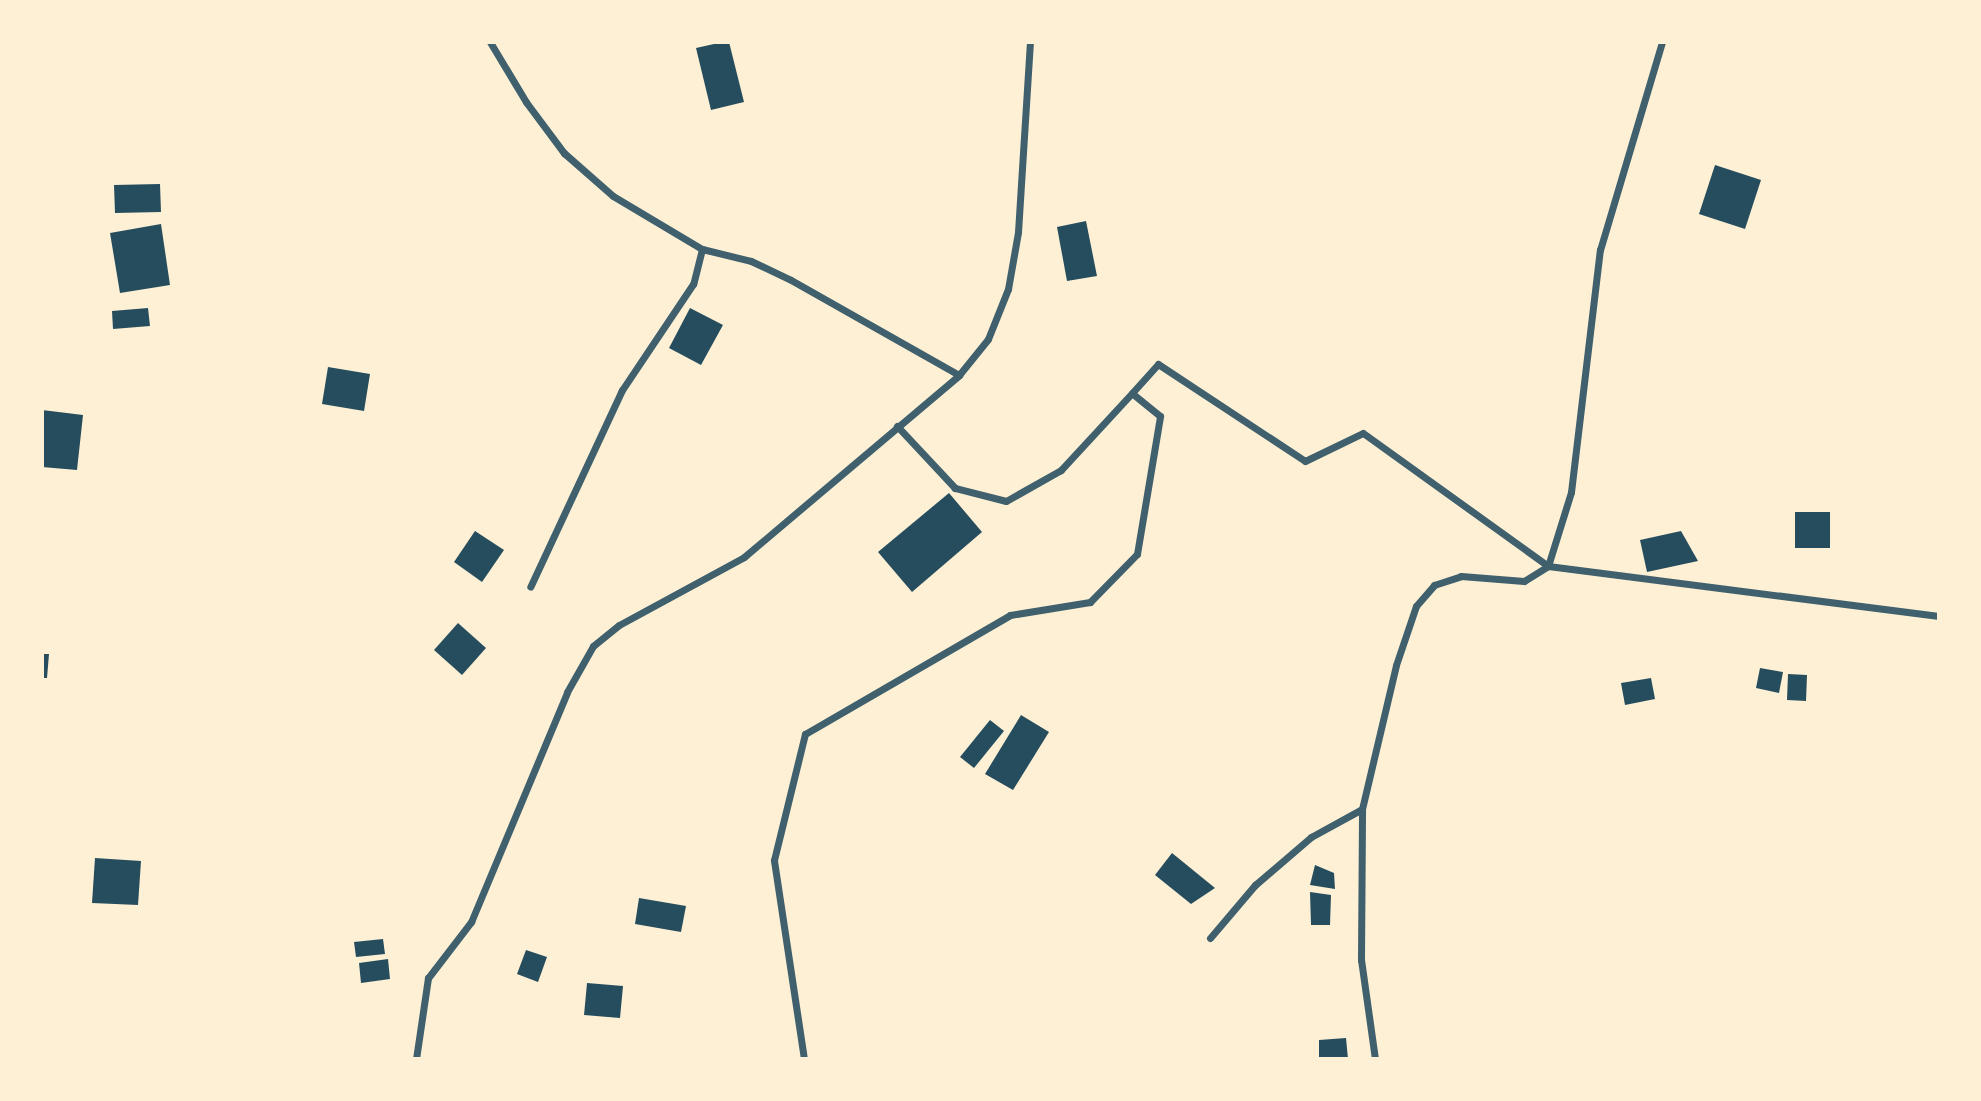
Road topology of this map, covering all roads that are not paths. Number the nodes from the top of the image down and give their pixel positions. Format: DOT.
graph roads {
  1 [pos="490,42"];
  2 [pos="1030,42"];
  3 [pos="1662,42"];
  4 [pos="702,249"];
  5 [pos="959,375"];
  6 [pos="1132,393"];
  7 [pos="897,426"];
  8 [pos="1548,566"];
  9 [pos="530,587"];
  10 [pos="1939,616"];
  11 [pos="1362,809"];
  12 [pos="1210,938"];
  13 [pos="416,1059"];
  14 [pos="804,1059"];
  15 [pos="1375,1059"];
  1 -- 4 [label="street"];
  2 -- 5 [label="street"];
  3 -- 8 [label="street"];
  4 -- 5 [label="street"];
  4 -- 9 [label="street"];
  5 -- 7 [label="street"];
  6 -- 7 [label="street"];
  6 -- 8 [label="street"];
  6 -- 14 [label="street"];
  7 -- 13 [label="street"];
  8 -- 10 [label="street"];
  8 -- 11 [label="street"];
  11 -- 12 [label="street"];
  11 -- 15 [label="street"];
}
